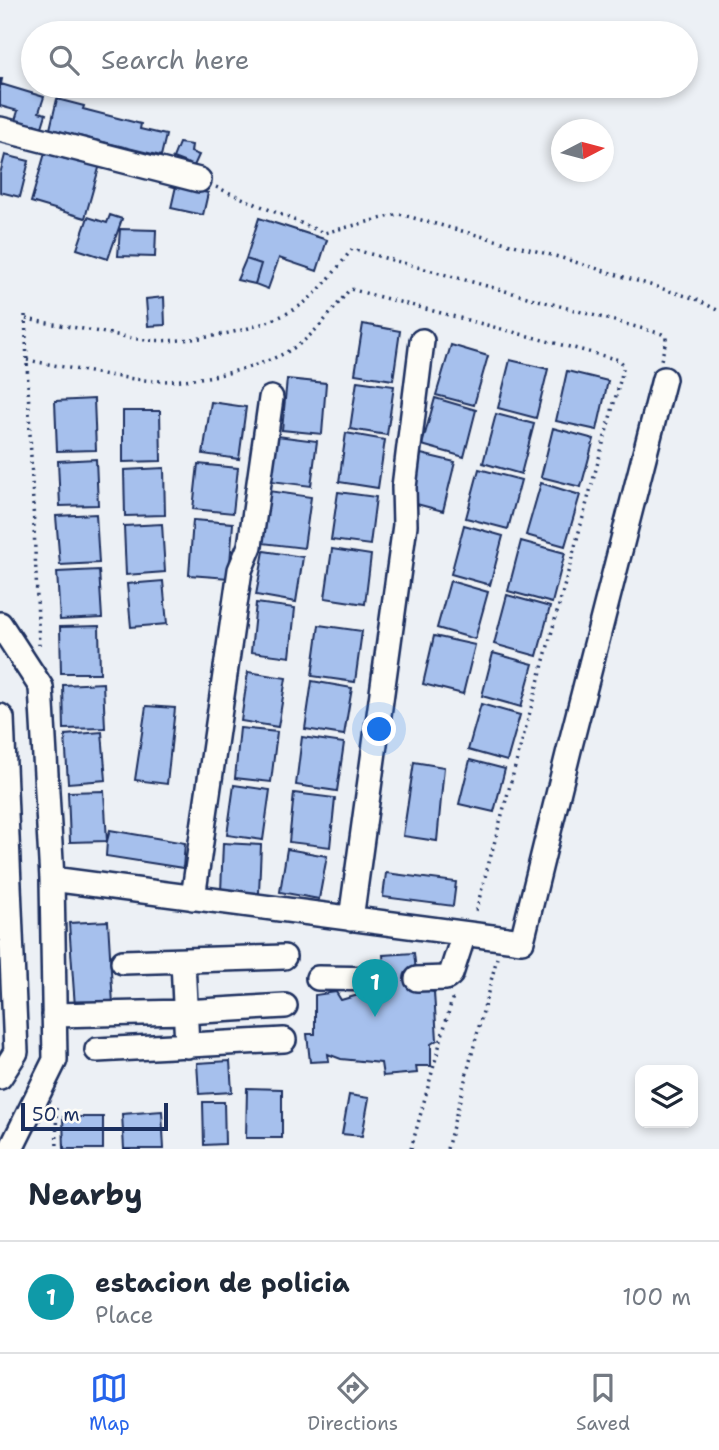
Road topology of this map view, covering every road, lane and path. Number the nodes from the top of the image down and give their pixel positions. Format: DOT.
graph roads {
  1 [pos="0,129"];
  2 [pos="199,180"];
  3 [pos="719,311"];
  4 [pos="422,341"];
  5 [pos="27,360"];
  6 [pos="662,373"];
  7 [pos="271,398"];
  8 [pos="0,624"];
  9 [pos="39,646"];
  10 [pos="0,716"];
  11 [pos="52,879"];
  12 [pos="192,898"];
  13 [pos="351,919"];
  14 [pos="467,934"];
  15 [pos="502,939"];
  16 [pos="284,957"];
  17 [pos="183,961"];
  18 [pos="123,962"];
  19 [pos="318,978"];
  20 [pos="386,979"];
  21 [pos="417,979"];
  22 [pos="455,988"];
  23 [pos="285,1006"];
  24 [pos="184,1012"];
  25 [pos="54,1016"];
  26 [pos="284,1040"];
  27 [pos="187,1046"];
  28 [pos="97,1050"];
  29 [pos="0,1077"];
  30 [pos="11,1149"];
  31 [pos="411,1149"];
  32 [pos="447,1149"];
  1 -- 2 [label="street"];
  2 -- 3 [label="path"];
  4 -- 13 [label="street"];
  5 -- 6 [label="path"];
  5 -- 9 [label="path"];
  5 -- 14 [label="path"];
  6 -- 15 [label="street"];
  7 -- 12 [label="street"];
  8 -- 11 [label="street"];
  10 -- 29 [label="street"];
  11 -- 12 [label="street"];
  11 -- 25 [label="street"];
  12 -- 13 [label="street"];
  13 -- 14 [label="street"];
  14 -- 15 [label="street"];
  14 -- 21 [label="street"];
  15 -- 32 [label="path"];
  16 -- 17 [label="street"];
  17 -- 18 [label="street"];
  17 -- 24 [label="street"];
  19 -- 20 [label="street"];
  22 -- 31 [label="path"];
  23 -- 24 [label="street"];
  24 -- 25 [label="street"];
  24 -- 27 [label="street"];
  25 -- 30 [label="street"];
  26 -- 27 [label="street"];
  27 -- 28 [label="street"];
}
